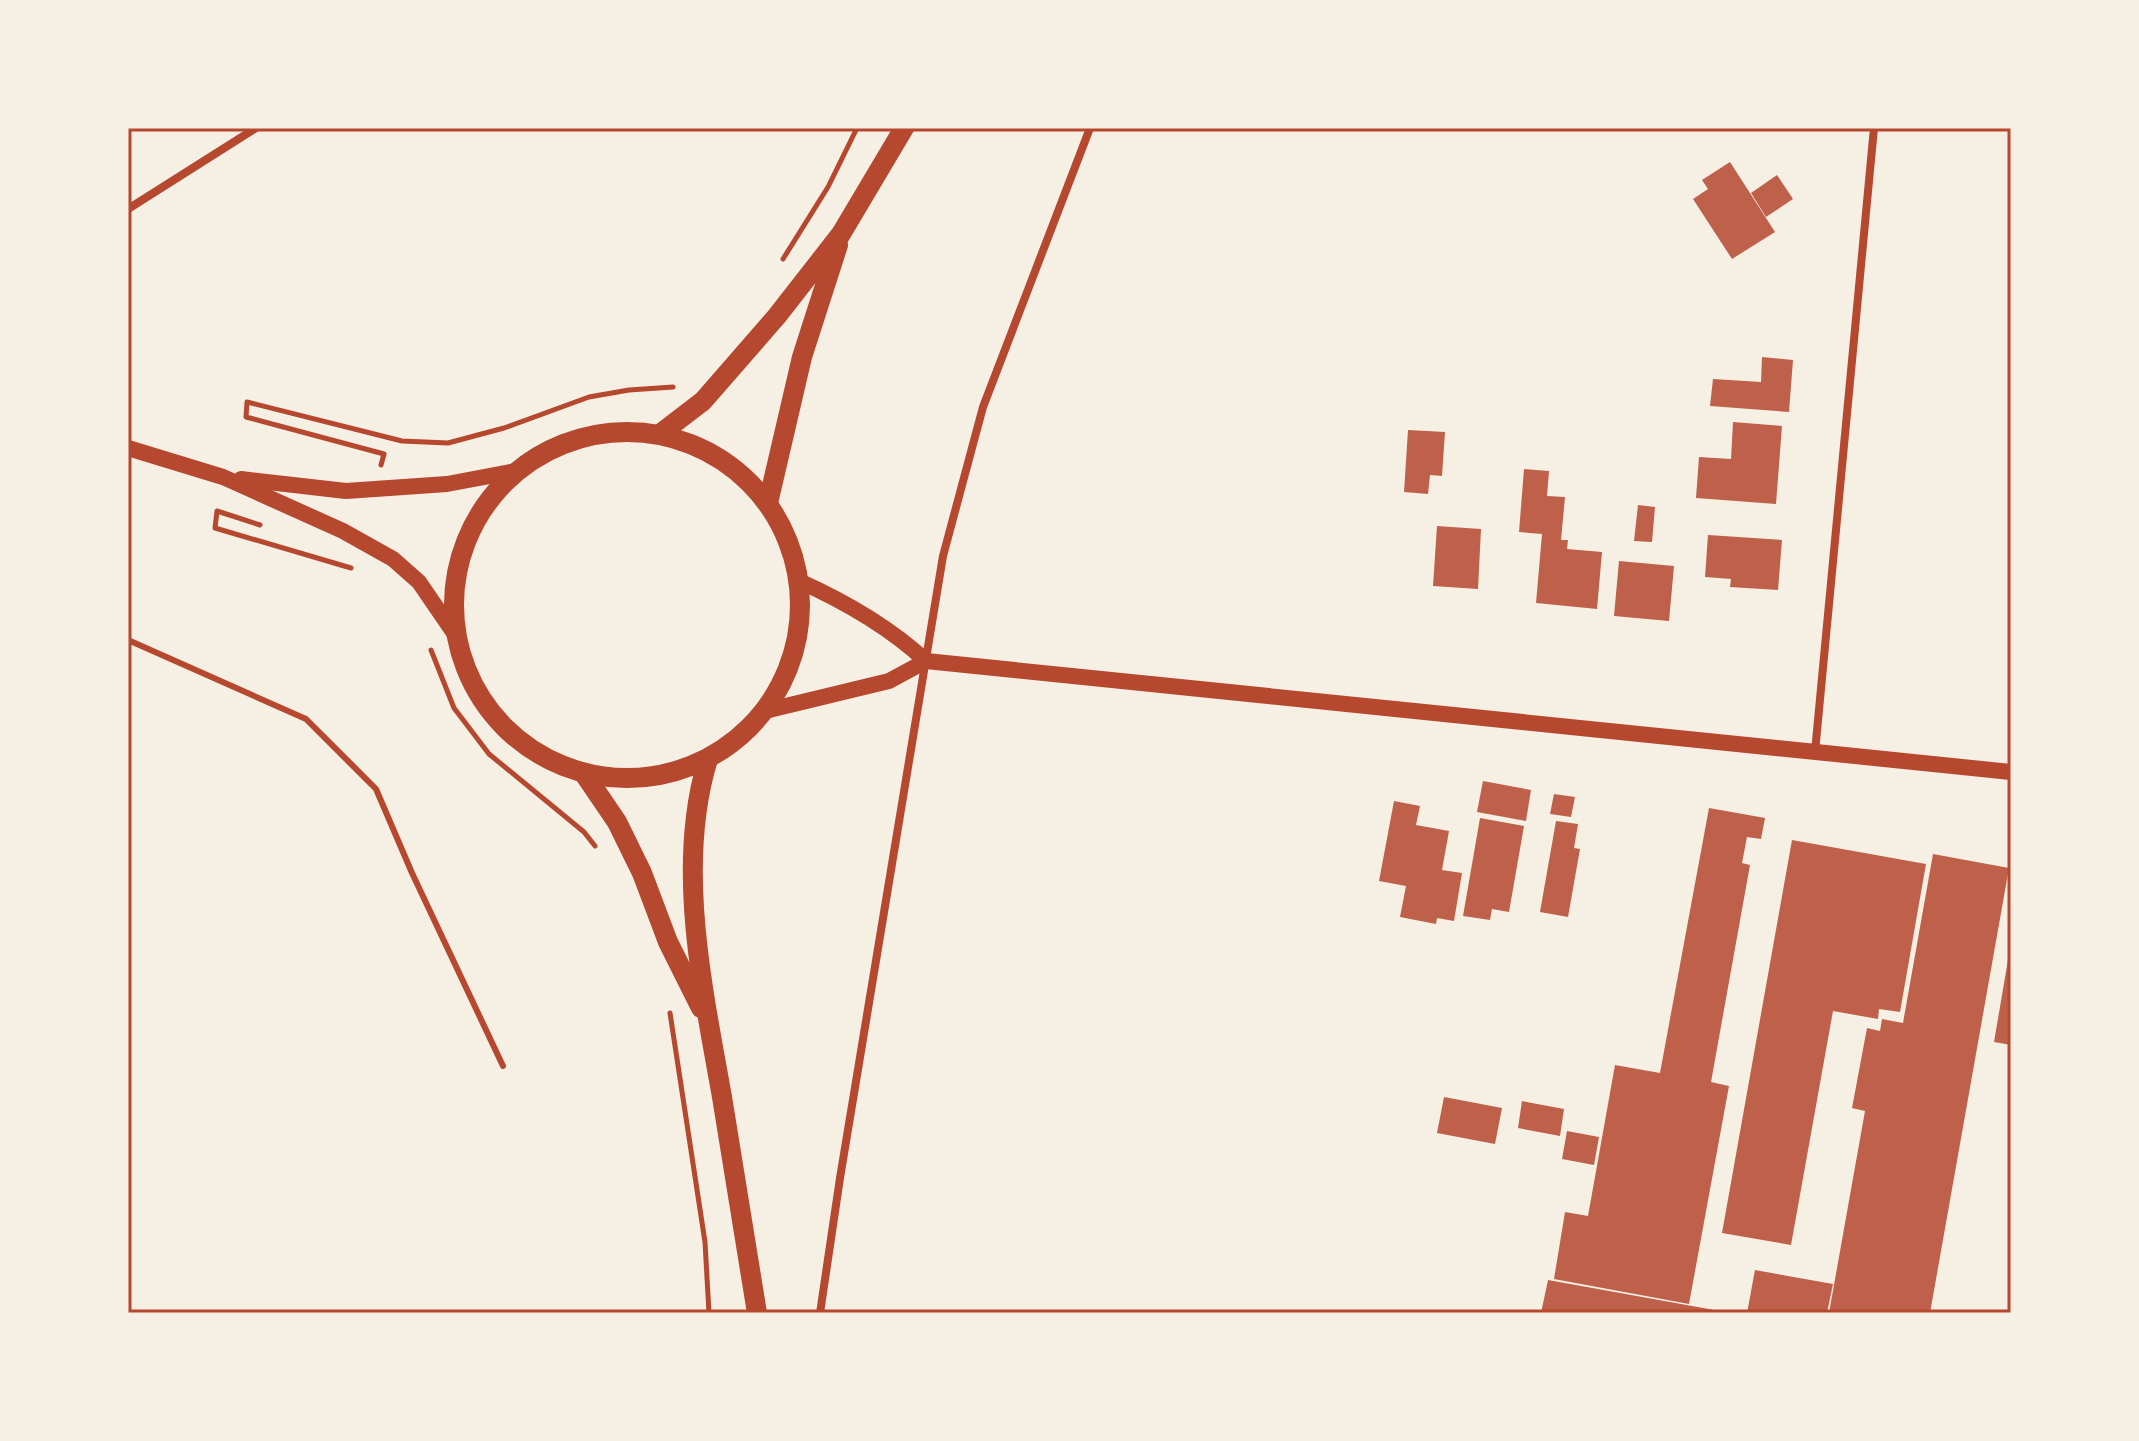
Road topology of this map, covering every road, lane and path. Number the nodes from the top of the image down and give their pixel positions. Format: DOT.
graph roads {
  1 [pos="256,128"];
  2 [pos="857,128"];
  3 [pos="904,128"];
  4 [pos="1090,128"];
  5 [pos="1874,128"];
  6 [pos="128,209"];
  7 [pos="841,234"];
  8 [pos="780,263"];
  9 [pos="685,383"];
  10 [pos="660,434"];
  11 [pos="128,448"];
  12 [pos="384,454"];
  13 [pos="516,471"];
  14 [pos="223,477"];
  15 [pos="768,503"];
  16 [pos="273,529"];
  17 [pos="357,570"];
  18 [pos="799,581"];
  19 [pos="456,636"];
  20 [pos="427,637"];
  21 [pos="128,640"];
  22 [pos="926,661"];
  23 [pos="765,711"];
  24 [pos="1815,753"];
  25 [pos="708,759"];
  26 [pos="2011,772"];
  27 [pos="585,775"];
  28 [pos="599,852"];
  29 [pos="670,1012"];
  30 [pos="709,1022"];
  31 [pos="503,1066"];
  32 [pos="709,1313"];
  33 [pos="757,1313"];
  34 [pos="820,1313"];
  1 -- 6 [label="street"];
  2 -- 8 [label="path"];
  3 -- 7 [label="main road"];
  4 -- 22 [label="street"];
  5 -- 24 [label="street"];
  7 -- 10 [label="main road"];
  7 -- 15 [label="main road"];
  9 -- 12 [label="path"];
  10 -- 13 [label="main road"];
  10 -- 15 [label="main road"];
  11 -- 14 [label="main road"];
  13 -- 14 [label="main road"];
  13 -- 19 [label="main road"];
  14 -- 19 [label="main road"];
  15 -- 18 [label="main road"];
  16 -- 17 [label="path"];
  18 -- 22 [label="main road"];
  18 -- 23 [label="main road"];
  19 -- 27 [label="main road"];
  20 -- 28 [label="path"];
  21 -- 31 [label="lane"];
  22 -- 23 [label="main road"];
  22 -- 24 [label="main road"];
  22 -- 34 [label="street"];
  23 -- 25 [label="main road"];
  24 -- 26 [label="main road"];
  25 -- 27 [label="main road"];
  25 -- 30 [label="main road"];
  27 -- 30 [label="main road"];
  29 -- 32 [label="path"];
  30 -- 33 [label="main road"];
}
